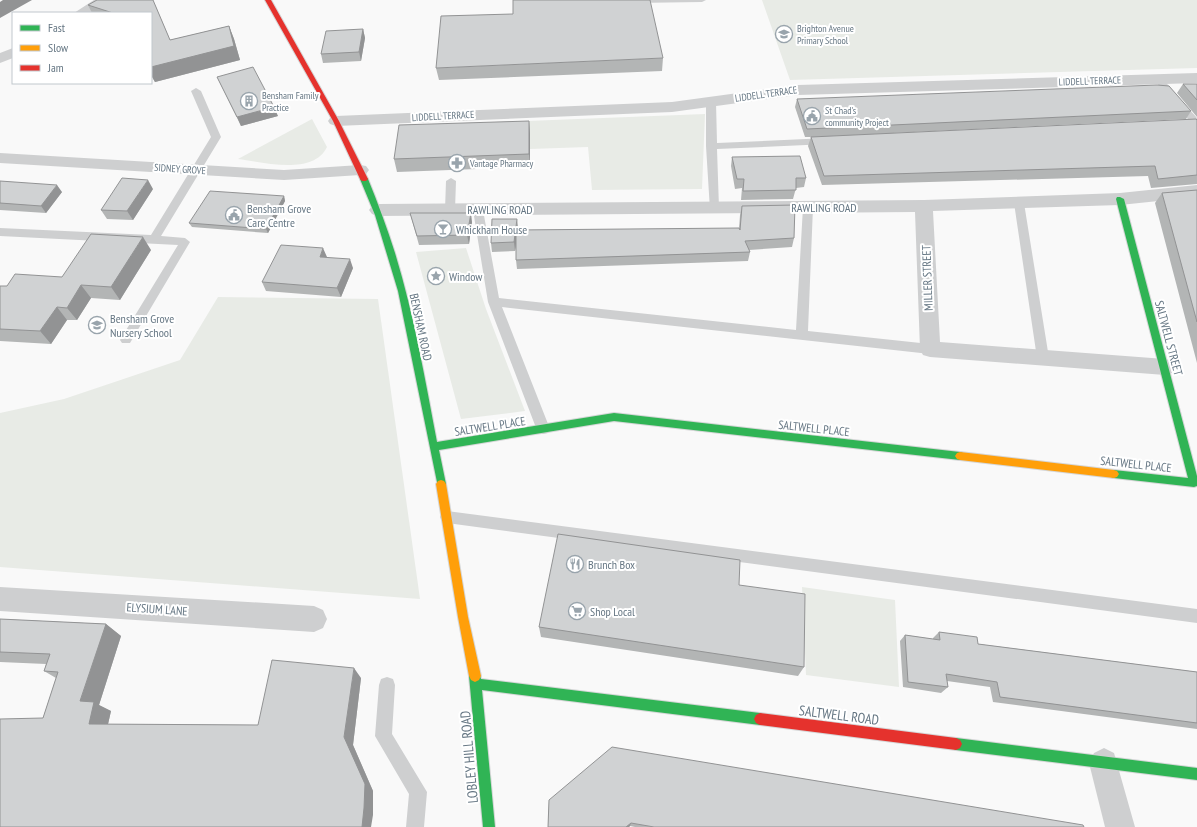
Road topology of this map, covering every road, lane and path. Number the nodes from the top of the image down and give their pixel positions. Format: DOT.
graph roads {
  1 [pos="104,0"];
  2 [pos="268,0"];
  3 [pos="702,0"];
  4 [pos="625,1"];
  5 [pos="83,12"];
  6 [pos="12,53"];
  7 [pos="0,59"];
  8 [pos="1197,78"];
  9 [pos="1158,79"];
  10 [pos="196,91"];
  11 [pos="711,102"];
  12 [pos="336,121"];
  13 [pos="1181,125"];
  14 [pos="836,140"];
  15 [pos="711,146"];
  16 [pos="0,158"];
  17 [pos="197,170"];
  18 [pos="360,170"];
  19 [pos="451,182"];
  20 [pos="1197,191"];
  21 [pos="1120,200"];
  22 [pos="1019,203"];
  23 [pos="924,206"];
  24 [pos="808,207"];
  25 [pos="714,208"];
  26 [pos="378,210"];
  27 [pos="450,210"];
  28 [pos="478,210"];
  29 [pos="0,232"];
  30 [pos="154,239"];
  31 [pos="494,302"];
  32 [pos="802,335"];
  33 [pos="126,340"];
  34 [pos="930,349"];
  35 [pos="1043,358"];
  36 [pos="1165,367"];
  37 [pos="542,429"];
  38 [pos="433,448"];
  39 [pos="1196,483"];
  40 [pos="447,517"];
  41 [pos="0,599"];
  42 [pos="1197,616"];
  43 [pos="314,619"];
  44 [pos="477,684"];
  45 [pos="387,685"];
  46 [pos="1104,763"];
  47 [pos="1197,774"];
  48 [pos="415,827"];
  49 [pos="489,827"];
  50 [pos="1120,827"];
  1 -- 5 [label="street"];
  2 -- 12 [label="street, BENSHAM ROAD"];
  3 -- 4 [label="lane"];
  6 -- 7 [label="street"];
  8 -- 9 [label="street, LIDDELL TERRACE"];
  9 -- 11 [label="street, LIDDELL TERRACE"];
  9 -- 13 [label="lane"];
  10 -- 17 [label="lane"];
  11 -- 12 [label="street, LIDDELL TERRACE"];
  11 -- 15 [label="lane"];
  12 -- 18 [label="street, BENSHAM ROAD"];
  14 -- 15 [label="lane"];
  15 -- 25 [label="lane"];
  16 -- 17 [label="street, SIDNEY GROVE"];
  17 -- 18 [label="street, SIDNEY GROVE"];
  17 -- 30 [label="lane"];
  18 -- 26 [label="street, BENSHAM ROAD"];
  19 -- 27 [label="lane"];
  20 -- 21 [label="street, RAWLING ROAD"];
  21 -- 22 [label="street, RAWLING ROAD"];
  21 -- 36 [label="street, SALTWELL STREET"];
  22 -- 23 [label="street, RAWLING ROAD"];
  22 -- 35 [label="lane"];
  23 -- 24 [label="street, RAWLING ROAD"];
  23 -- 34 [label="street, MILLER STREET"];
  24 -- 25 [label="street, RAWLING ROAD"];
  24 -- 32 [label="lane"];
  25 -- 28 [label="street, RAWLING ROAD"];
  26 -- 27 [label="street, RAWLING ROAD"];
  26 -- 38 [label="street, BENSHAM ROAD"];
  27 -- 28 [label="street, RAWLING ROAD"];
  28 -- 31 [label="lane"];
  29 -- 30 [label="lane"];
  30 -- 33 [label="lane"];
  31 -- 32 [label="lane"];
  31 -- 37 [label="lane"];
  32 -- 34 [label="lane"];
  34 -- 35 [label="street"];
  35 -- 36 [label="street"];
  36 -- 39 [label="street, SALTWELL STREET"];
  37 -- 38 [label="street, SALTWELL PLACE"];
  37 -- 39 [label="street, SALTWELL PLACE"];
  38 -- 40 [label="street, BENSHAM ROAD"];
  40 -- 42 [label="lane"];
  40 -- 44 [label="street, BENSHAM ROAD"];
  41 -- 43 [label="street, ELYSIUM LANE"];
  44 -- 46 [label="street, SALTWELL ROAD"];
  44 -- 49 [label="street, LOBLEY HILL ROAD"];
  45 -- 48 [label="lane"];
  46 -- 47 [label="street, SALTWELL ROAD"];
  46 -- 50 [label="street"];
}
